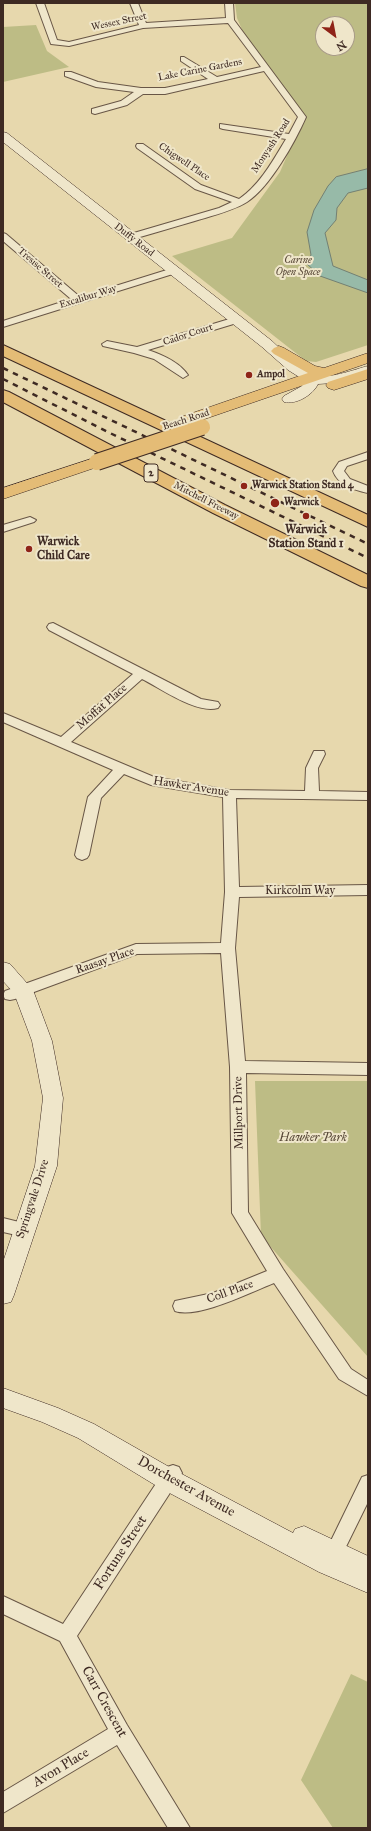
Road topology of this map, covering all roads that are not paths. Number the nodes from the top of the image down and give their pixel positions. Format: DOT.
graph roads {
  1 [pos="40,3"];
  2 [pos="134,3"];
  3 [pos="229,3"];
  4 [pos="230,20"];
  5 [pos="143,26"];
  6 [pos="184,59"];
  7 [pos="266,68"];
  8 [pos="68,74"];
  9 [pos="216,80"];
  10 [pos="141,91"];
  11 [pos="95,110"];
  12 [pos="223,126"];
  13 [pos="3,136"];
  14 [pos="291,136"];
  15 [pos="140,146"];
  16 [pos="240,202"];
  17 [pos="3,236"];
  18 [pos="130,237"];
  19 [pos="174,271"];
  20 [pos="78,300"];
  21 [pos="236,320"];
  22 [pos="3,324"];
  23 [pos="107,344"];
  24 [pos="273,347"];
  25 [pos="3,350"];
  26 [pos="139,350"];
  27 [pos="368,358"];
  28 [pos="368,370"];
  29 [pos="296,371"];
  30 [pos="327,373"];
  31 [pos="368,374"];
  32 [pos="184,375"];
  33 [pos="311,379"];
  34 [pos="3,395"];
  35 [pos="289,399"];
  36 [pos="217,410"];
  37 [pos="368,455"];
  38 [pos="3,481"];
  39 [pos="368,490"];
  40 [pos="3,494"];
  41 [pos="30,520"];
  42 [pos="368,522"];
  43 [pos="4,525"];
  44 [pos="368,582"];
  45 [pos="53,627"];
  46 [pos="141,673"];
  47 [pos="214,706"];
  48 [pos="4,719"];
  49 [pos="63,742"];
  50 [pos="319,754"];
  51 [pos="122,768"];
  52 [pos="229,794"];
  53 [pos="312,794"];
  54 [pos="368,796"];
  55 [pos="82,855"];
  56 [pos="368,890"];
  57 [pos="232,892"];
  58 [pos="228,948"];
  59 [pos="3,969"];
  60 [pos="12,990"];
  61 [pos="238,1067"];
  62 [pos="368,1069"];
  63 [pos="14,1227"];
  64 [pos="3,1260"];
  65 [pos="277,1274"];
  66 [pos="3,1295"];
  67 [pos="181,1306"];
  68 [pos="3,1386"];
  69 [pos="368,1389"];
  70 [pos="3,1398"];
  71 [pos="172,1476"];
  72 [pos="368,1484"];
  73 [pos="332,1558"];
  74 [pos="368,1568"];
  75 [pos="368,1581"];
  76 [pos="3,1605"];
  77 [pos="67,1635"];
  78 [pos="120,1732"];
  79 [pos="3,1803"];
  80 [pos="180,1828"];
  1 -- 5 [label="street, Wessex Street"];
  2 -- 5 [label="street"];
  3 -- 4 [label="street"];
  4 -- 5 [label="street, Wessex Street"];
  4 -- 7 [label="street, Monyash Road"];
  6 -- 9 [label="street"];
  7 -- 9 [label="street, Lake Carine Gardens"];
  7 -- 14 [label="street, Monyash Road"];
  8 -- 10 [label="street, Lake Carine Gardens"];
  9 -- 10 [label="street, Lake Carine Gardens"];
  10 -- 11 [label="street"];
  12 -- 14 [label="street"];
  13 -- 18 [label="main road, Duffy Road"];
  14 -- 16 [label="street, Monyash Road"];
  15 -- 16 [label="street, Chigwell Place"];
  16 -- 18 [label="street, Monyash Road"];
  17 -- 20 [label="street, Tresise Street"];
  18 -- 19 [label="main road, Duffy Road"];
  19 -- 20 [label="street, Excalibur Way"];
  19 -- 21 [label="main road, Duffy Road"];
  20 -- 22 [label="street, Excalibur Way"];
  21 -- 24 [label="main road, Duffy Road"];
  21 -- 26 [label="street, Cador Court"];
  23 -- 26 [label="street, Cador Court"];
  24 -- 29 [label="main road, Duffy Road"];
  24 -- 30 [label="main road"];
  24 -- 33 [label="main road, Duffy Road"];
  25 -- 42 [label="highway"];
  26 -- 32 [label="street, Cador Court"];
  27 -- 30 [label="main road, Beach Road"];
  28 -- 33 [label="main road, Duffy Road"];
  29 -- 33 [label="main road, Duffy Road"];
  29 -- 36 [label="main road"];
  30 -- 33 [label="main road, Beach Road"];
  31 -- 35 [label="main road, Beach Road"];
  33 -- 35 [label="main road"];
  33 -- 36 [label="main road, Beach Road"];
  34 -- 44 [label="highway, Mitchell Freeway / 2"];
  35 -- 40 [label="main road, Beach Road, bridge"];
  36 -- 38 [label="main road, Beach Road"];
  37 -- 39 [label="street"];
  41 -- 43 [label="street"];
  45 -- 46 [label="street, Moffat Place"];
  46 -- 47 [label="street, Moffat Place"];
  46 -- 49 [label="street, Moffat Place"];
  48 -- 49 [label="street, Hawker Avenue"];
  49 -- 51 [label="street, Hawker Avenue"];
  50 -- 53 [label="street"];
  51 -- 52 [label="street, Hawker Avenue"];
  51 -- 55 [label="street"];
  52 -- 53 [label="street, Hawker Avenue"];
  52 -- 57 [label="street, Millport Drive"];
  53 -- 54 [label="street, Hawker Avenue"];
  56 -- 57 [label="street, Kirkcolm Way"];
  57 -- 58 [label="street, Millport Drive"];
  58 -- 60 [label="street, Raasay Place"];
  58 -- 61 [label="street, Millport Drive"];
  59 -- 60 [label="main road, Springvale Drive"];
  60 -- 63 [label="main road, Springvale Drive"];
  61 -- 62 [label="street"];
  61 -- 65 [label="street, Millport Drive"];
  63 -- 64 [label="main road, Springvale Drive"];
  63 -- 66 [label="main road, Springvale Drive"];
  65 -- 67 [label="street, Coll Place"];
  65 -- 69 [label="street, Millport Drive"];
  68 -- 71 [label="main road, Dorchester Avenue"];
  70 -- 71 [label="main road, Dorchester Avenue"];
  71 -- 73 [label="main road, Dorchester Avenue"];
  71 -- 77 [label="street, Fortune Street"];
  72 -- 73 [label="street"];
  73 -- 74 [label="main road, Dorchester Avenue"];
  73 -- 75 [label="main road, Dorchester Avenue"];
  76 -- 77 [label="street"];
  77 -- 78 [label="street, Carr Crescent"];
  78 -- 79 [label="street, Avon Place"];
  78 -- 80 [label="street, Carr Crescent"];
}
